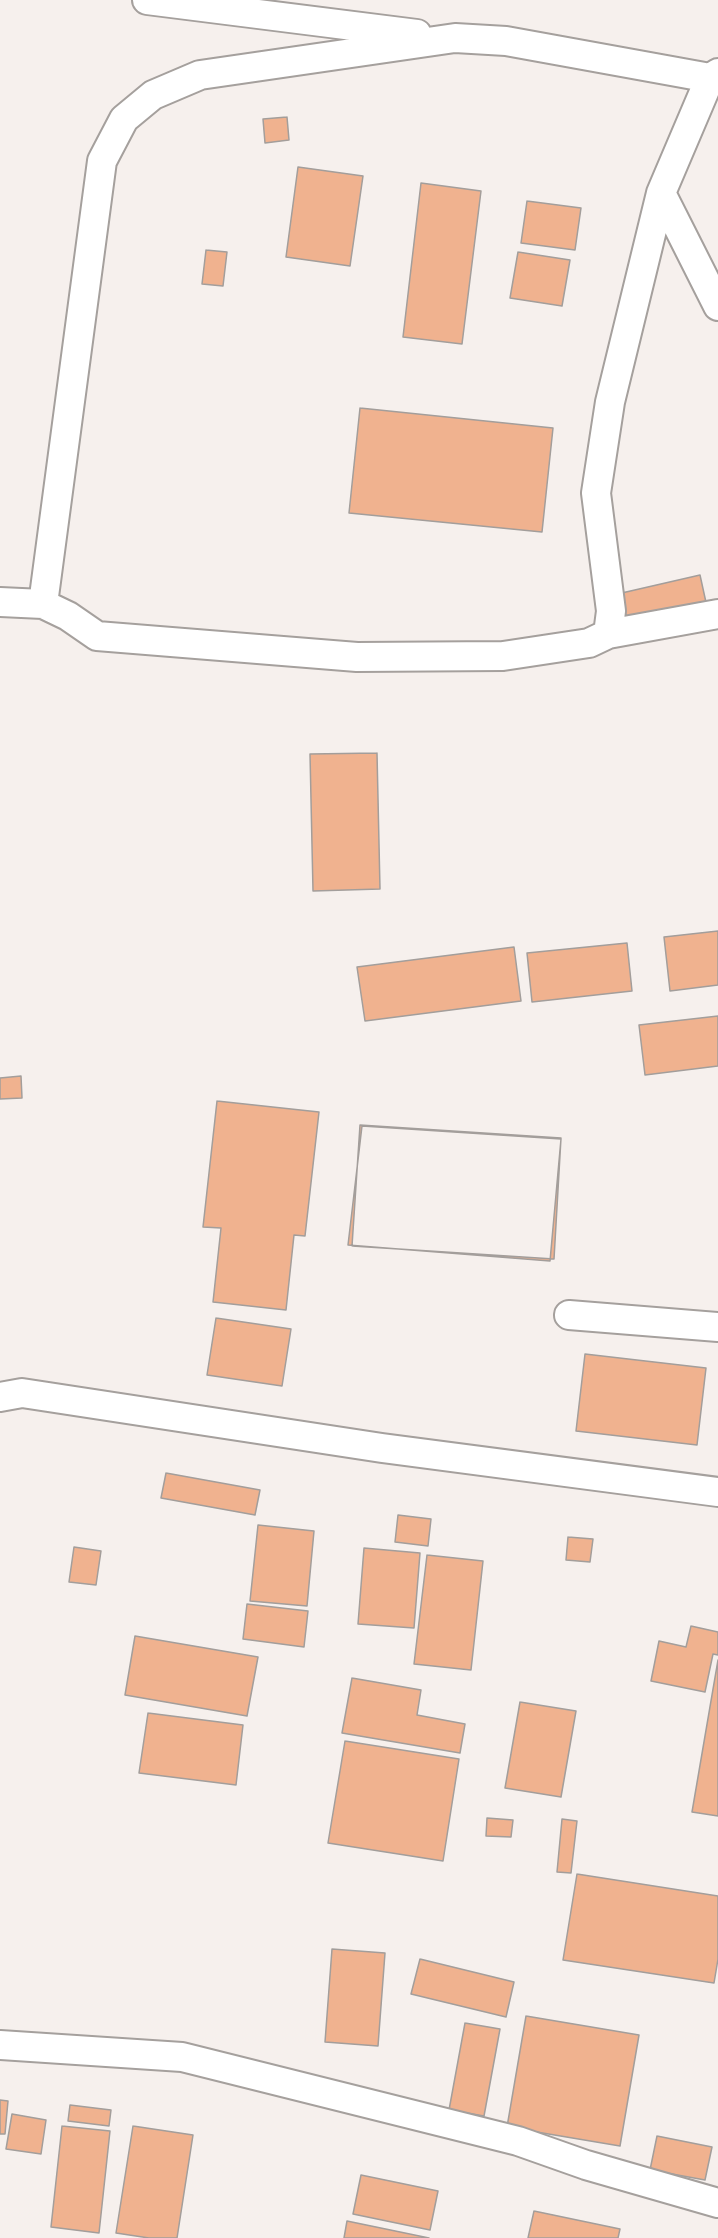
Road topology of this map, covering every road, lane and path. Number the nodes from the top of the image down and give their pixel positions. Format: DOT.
graph roads {
  1 [pos="147,0"];
  2 [pos="455,38"];
  3 [pos="714,75"];
  4 [pos="661,193"];
  5 [pos="718,306"];
  6 [pos="0,602"];
  7 [pos="43,604"];
  8 [pos="718,614"];
  9 [pos="609,634"];
  10 [pos="569,1316"];
  11 [pos="718,1327"];
  12 [pos="0,1397"];
  13 [pos="718,1492"];
  14 [pos="0,2045"];
  15 [pos="718,2203"];
  1 -- 2 [label="street"];
  2 -- 3 [label="street"];
  2 -- 7 [label="street"];
  3 -- 4 [label="street"];
  4 -- 5 [label="street"];
  4 -- 9 [label="street"];
  6 -- 7 [label="street"];
  7 -- 9 [label="street"];
  8 -- 9 [label="street"];
  10 -- 11 [label="street"];
  12 -- 13 [label="street"];
  14 -- 15 [label="street"];
}
